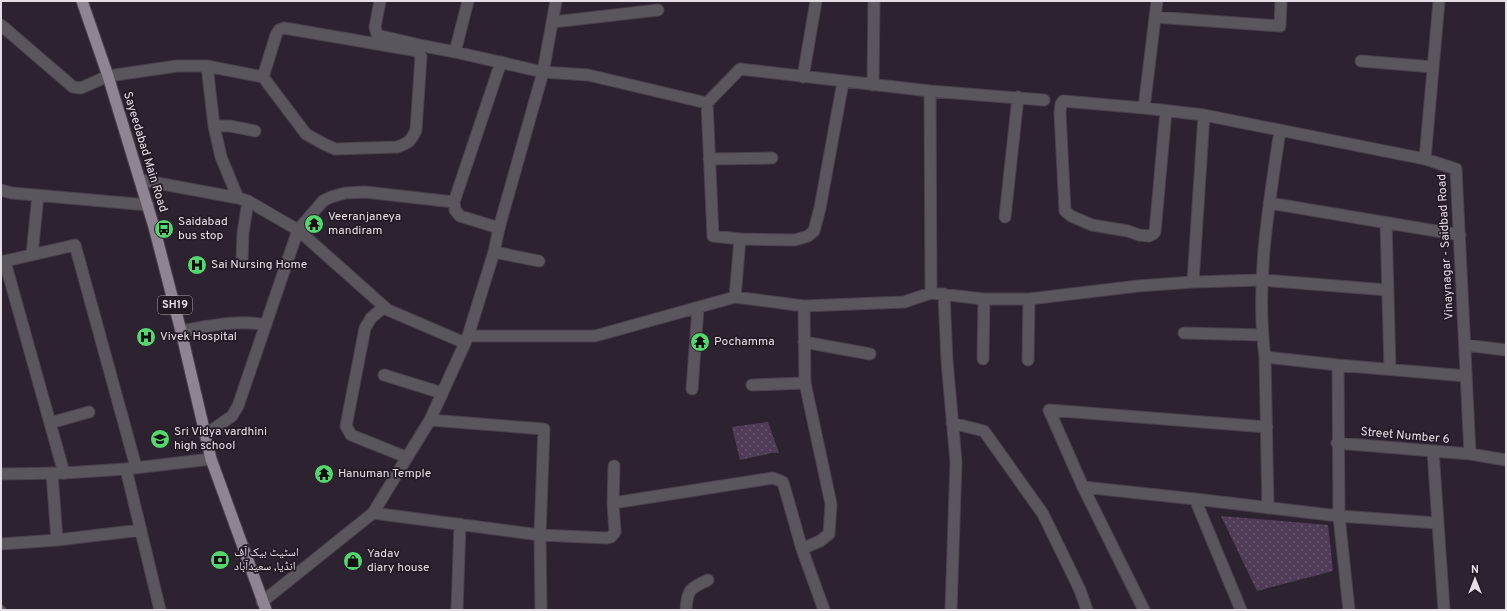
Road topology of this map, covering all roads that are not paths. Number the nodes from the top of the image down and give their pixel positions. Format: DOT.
graph roads {
  1 [pos="82,1"];
  2 [pos="380,1"];
  3 [pos="468,1"];
  4 [pos="556,1"];
  5 [pos="816,1"];
  6 [pos="874,1"];
  7 [pos="1157,1"];
  8 [pos="1281,1"];
  9 [pos="1439,1"];
  10 [pos="658,10"];
  11 [pos="1155,17"];
  12 [pos="553,22"];
  13 [pos="1,25"];
  14 [pos="376,39"];
  15 [pos="455,52"];
  16 [pos="1361,61"];
  17 [pos="501,62"];
  18 [pos="207,66"];
  19 [pos="1433,67"];
  20 [pos="543,72"];
  21 [pos="108,76"];
  22 [pos="263,77"];
  23 [pos="803,77"];
  24 [pos="843,82"];
  25 [pos="873,85"];
  26 [pos="930,91"];
  27 [pos="1018,98"];
  28 [pos="1044,100"];
  29 [pos="707,103"];
  30 [pos="1144,108"];
  31 [pos="1166,111"];
  32 [pos="1204,115"];
  33 [pos="214,126"];
  34 [pos="1280,130"];
  35 [pos="255,131"];
  36 [pos="772,158"];
  37 [pos="709,159"];
  38 [pos="1425,159"];
  39 [pos="141,180"];
  40 [pos="1,190"];
  41 [pos="38,195"];
  42 [pos="243,200"];
  43 [pos="454,202"];
  44 [pos="1269,203"];
  45 [pos="148,204"];
  46 [pos="1006,217"];
  47 [pos="1386,223"];
  48 [pos="499,228"];
  49 [pos="298,230"];
  50 [pos="1460,235"];
  51 [pos="740,239"];
  52 [pos="494,252"];
  53 [pos="32,255"];
  54 [pos="242,260"];
  55 [pos="539,261"];
  56 [pos="3,262"];
  57 [pos="1262,280"];
  58 [pos="1193,282"];
  59 [pos="1387,290"];
  60 [pos="931,293"];
  61 [pos="944,294"];
  62 [pos="736,297"];
  63 [pos="984,299"];
  64 [pos="1029,300"];
  65 [pos="804,306"];
  66 [pos="384,308"];
  67 [pos="698,308"];
  68 [pos="266,325"];
  69 [pos="181,331"];
  70 [pos="1184,333"];
  71 [pos="1262,335"];
  72 [pos="467,339"];
  73 [pos="804,342"];
  74 [pos="1465,345"];
  75 [pos="1506,350"];
  76 [pos="870,354"];
  77 [pos="1265,357"];
  78 [pos="983,359"];
  79 [pos="1028,360"];
  80 [pos="1338,365"];
  81 [pos="1390,369"];
  82 [pos="384,375"];
  83 [pos="1466,376"];
  84 [pos="805,383"];
  85 [pos="752,385"];
  86 [pos="692,389"];
  87 [pos="442,393"];
  88 [pos="89,412"];
  89 [pos="430,420"];
  90 [pos="50,423"];
  91 [pos="952,423"];
  92 [pos="1266,427"];
  93 [pos="205,435"];
  94 [pos="1337,443"];
  95 [pos="1433,451"];
  96 [pos="1470,454"];
  97 [pos="406,457"];
  98 [pos="211,459"];
  99 [pos="1506,460"];
  100 [pos="614,466"];
  101 [pos="131,468"];
  102 [pos="52,473"];
  103 [pos="64,473"];
  104 [pos="1,474"];
  105 [pos="1083,487"];
  106 [pos="1195,499"];
  107 [pos="613,503"];
  108 [pos="1268,508"];
  109 [pos="373,513"];
  110 [pos="1339,516"];
  111 [pos="1437,523"];
  112 [pos="460,524"];
  113 [pos="141,530"];
  114 [pos="540,535"];
  115 [pos="56,540"];
  116 [pos="1,544"];
  117 [pos="802,550"];
  118 [pos="708,580"];
  119 [pos="264,606"];
  120 [pos="160,610"];
  121 [pos="457,610"];
  122 [pos="541,610"];
  123 [pos="686,610"];
  124 [pos="824,610"];
  125 [pos="951,610"];
  126 [pos="1087,610"];
  127 [pos="1144,610"];
  128 [pos="1241,610"];
  129 [pos="1349,610"];
  130 [pos="1444,610"];
  1 -- 21 [label="main road, Sayeedabad Main Road / SH19"];
  2 -- 14 [label="street"];
  3 -- 15 [label="street"];
  4 -- 12 [label="street"];
  5 -- 23 [label="street"];
  6 -- 25 [label="street"];
  7 -- 11 [label="street"];
  8 -- 11 [label="street"];
  9 -- 19 [label="street"];
  10 -- 12 [label="street"];
  11 -- 30 [label="street"];
  12 -- 20 [label="street"];
  13 -- 21 [label="street"];
  14 -- 15 [label="street"];
  14 -- 22 [label="street"];
  14 -- 22 [label="street"];
  15 -- 17 [label="street"];
  16 -- 19 [label="street"];
  17 -- 20 [label="street"];
  17 -- 43 [label="street"];
  18 -- 21 [label="street"];
  18 -- 22 [label="street"];
  18 -- 33 [label="street"];
  19 -- 38 [label="street"];
  20 -- 29 [label="street"];
  20 -- 48 [label="street"];
  21 -- 39 [label="main road, Sayeedabad Main Road / SH19"];
  23 -- 24 [label="street"];
  23 -- 29 [label="street"];
  24 -- 25 [label="street"];
  24 -- 51 [label="street"];
  25 -- 26 [label="street"];
  26 -- 27 [label="street"];
  26 -- 60 [label="street"];
  27 -- 28 [label="street"];
  27 -- 46 [label="street"];
  29 -- 37 [label="street"];
  30 -- 31 [label="street"];
  30 -- 31 [label="street"];
  31 -- 32 [label="street"];
  32 -- 34 [label="street"];
  32 -- 58 [label="street"];
  33 -- 35 [label="street"];
  33 -- 42 [label="street"];
  34 -- 38 [label="street"];
  34 -- 44 [label="street"];
  36 -- 37 [label="street"];
  37 -- 51 [label="street"];
  38 -- 50 [label="street, Vinaynagar - Saidbad Road"];
  39 -- 42 [label="street"];
  39 -- 45 [label="main road, Sayeedabad Main Road / SH19"];
  40 -- 41 [label="street"];
  41 -- 45 [label="street"];
  41 -- 53 [label="street"];
  42 -- 49 [label="street"];
  42 -- 54 [label="street"];
  43 -- 48 [label="street"];
  43 -- 49 [label="street"];
  44 -- 47 [label="street"];
  44 -- 57 [label="street"];
  45 -- 69 [label="main road, Sayeedabad Main Road / SH19"];
  47 -- 50 [label="street"];
  47 -- 59 [label="street"];
  48 -- 52 [label="street"];
  49 -- 66 [label="street"];
  49 -- 68 [label="street"];
  50 -- 74 [label="street, Vinaynagar - Saidbad Road"];
  51 -- 62 [label="street"];
  52 -- 55 [label="street"];
  52 -- 72 [label="street"];
  53 -- 56 [label="street"];
  53 -- 101 [label="street"];
  56 -- 90 [label="street"];
  57 -- 58 [label="street"];
  57 -- 59 [label="street"];
  57 -- 71 [label="street"];
  58 -- 64 [label="street"];
  59 -- 81 [label="street"];
  60 -- 61 [label="street"];
  60 -- 65 [label="street"];
  61 -- 63 [label="street"];
  61 -- 91 [label="street"];
  62 -- 65 [label="street"];
  62 -- 67 [label="street"];
  63 -- 64 [label="street"];
  63 -- 78 [label="street"];
  64 -- 79 [label="street"];
  65 -- 73 [label="street"];
  66 -- 72 [label="street"];
  66 -- 97 [label="street"];
  67 -- 72 [label="street"];
  67 -- 86 [label="street"];
  68 -- 69 [label="street"];
  68 -- 93 [label="street"];
  69 -- 93 [label="main road, Sayeedabad Main Road / SH19"];
  70 -- 71 [label="street"];
  71 -- 77 [label="street"];
  72 -- 87 [label="street"];
  73 -- 76 [label="street"];
  73 -- 84 [label="street"];
  74 -- 75 [label="street"];
  74 -- 83 [label="street, Vinaynagar - Saidbad Road"];
  77 -- 80 [label="street"];
  77 -- 92 [label="street"];
  80 -- 81 [label="street"];
  80 -- 94 [label="street"];
  81 -- 83 [label="street"];
  82 -- 87 [label="street"];
  83 -- 96 [label="street, Vinaynagar - Saidbad Road"];
  84 -- 85 [label="street"];
  84 -- 117 [label="street"];
  87 -- 89 [label="street"];
  88 -- 90 [label="street"];
  89 -- 97 [label="street"];
  89 -- 114 [label="street"];
  90 -- 103 [label="street"];
  91 -- 125 [label="street"];
  91 -- 126 [label="street"];
  92 -- 105 [label="street"];
  92 -- 108 [label="street"];
  93 -- 98 [label="main road, Sayeedabad Main Road / SH19"];
  94 -- 95 [label="street, Street Number 6"];
  94 -- 110 [label="street"];
  95 -- 96 [label="street, Street Number 6"];
  95 -- 111 [label="street"];
  96 -- 99 [label="street"];
  97 -- 109 [label="street"];
  98 -- 101 [label="street"];
  98 -- 119 [label="main road, Sayeedabad Main Road / SH19"];
  100 -- 107 [label="street"];
  101 -- 103 [label="street"];
  101 -- 113 [label="street"];
  102 -- 103 [label="street"];
  102 -- 104 [label="street"];
  102 -- 115 [label="street"];
  105 -- 106 [label="street"];
  105 -- 127 [label="street"];
  106 -- 108 [label="street"];
  106 -- 128 [label="street"];
  107 -- 114 [label="street"];
  107 -- 117 [label="street"];
  108 -- 110 [label="street"];
  109 -- 112 [label="street"];
  109 -- 119 [label="street"];
  110 -- 111 [label="street"];
  110 -- 129 [label="street"];
  111 -- 130 [label="street"];
  112 -- 114 [label="street"];
  112 -- 121 [label="street"];
  113 -- 115 [label="street"];
  113 -- 120 [label="street"];
  114 -- 122 [label="street"];
  115 -- 116 [label="street"];
  117 -- 124 [label="street"];
  118 -- 123 [label="street"];
}
